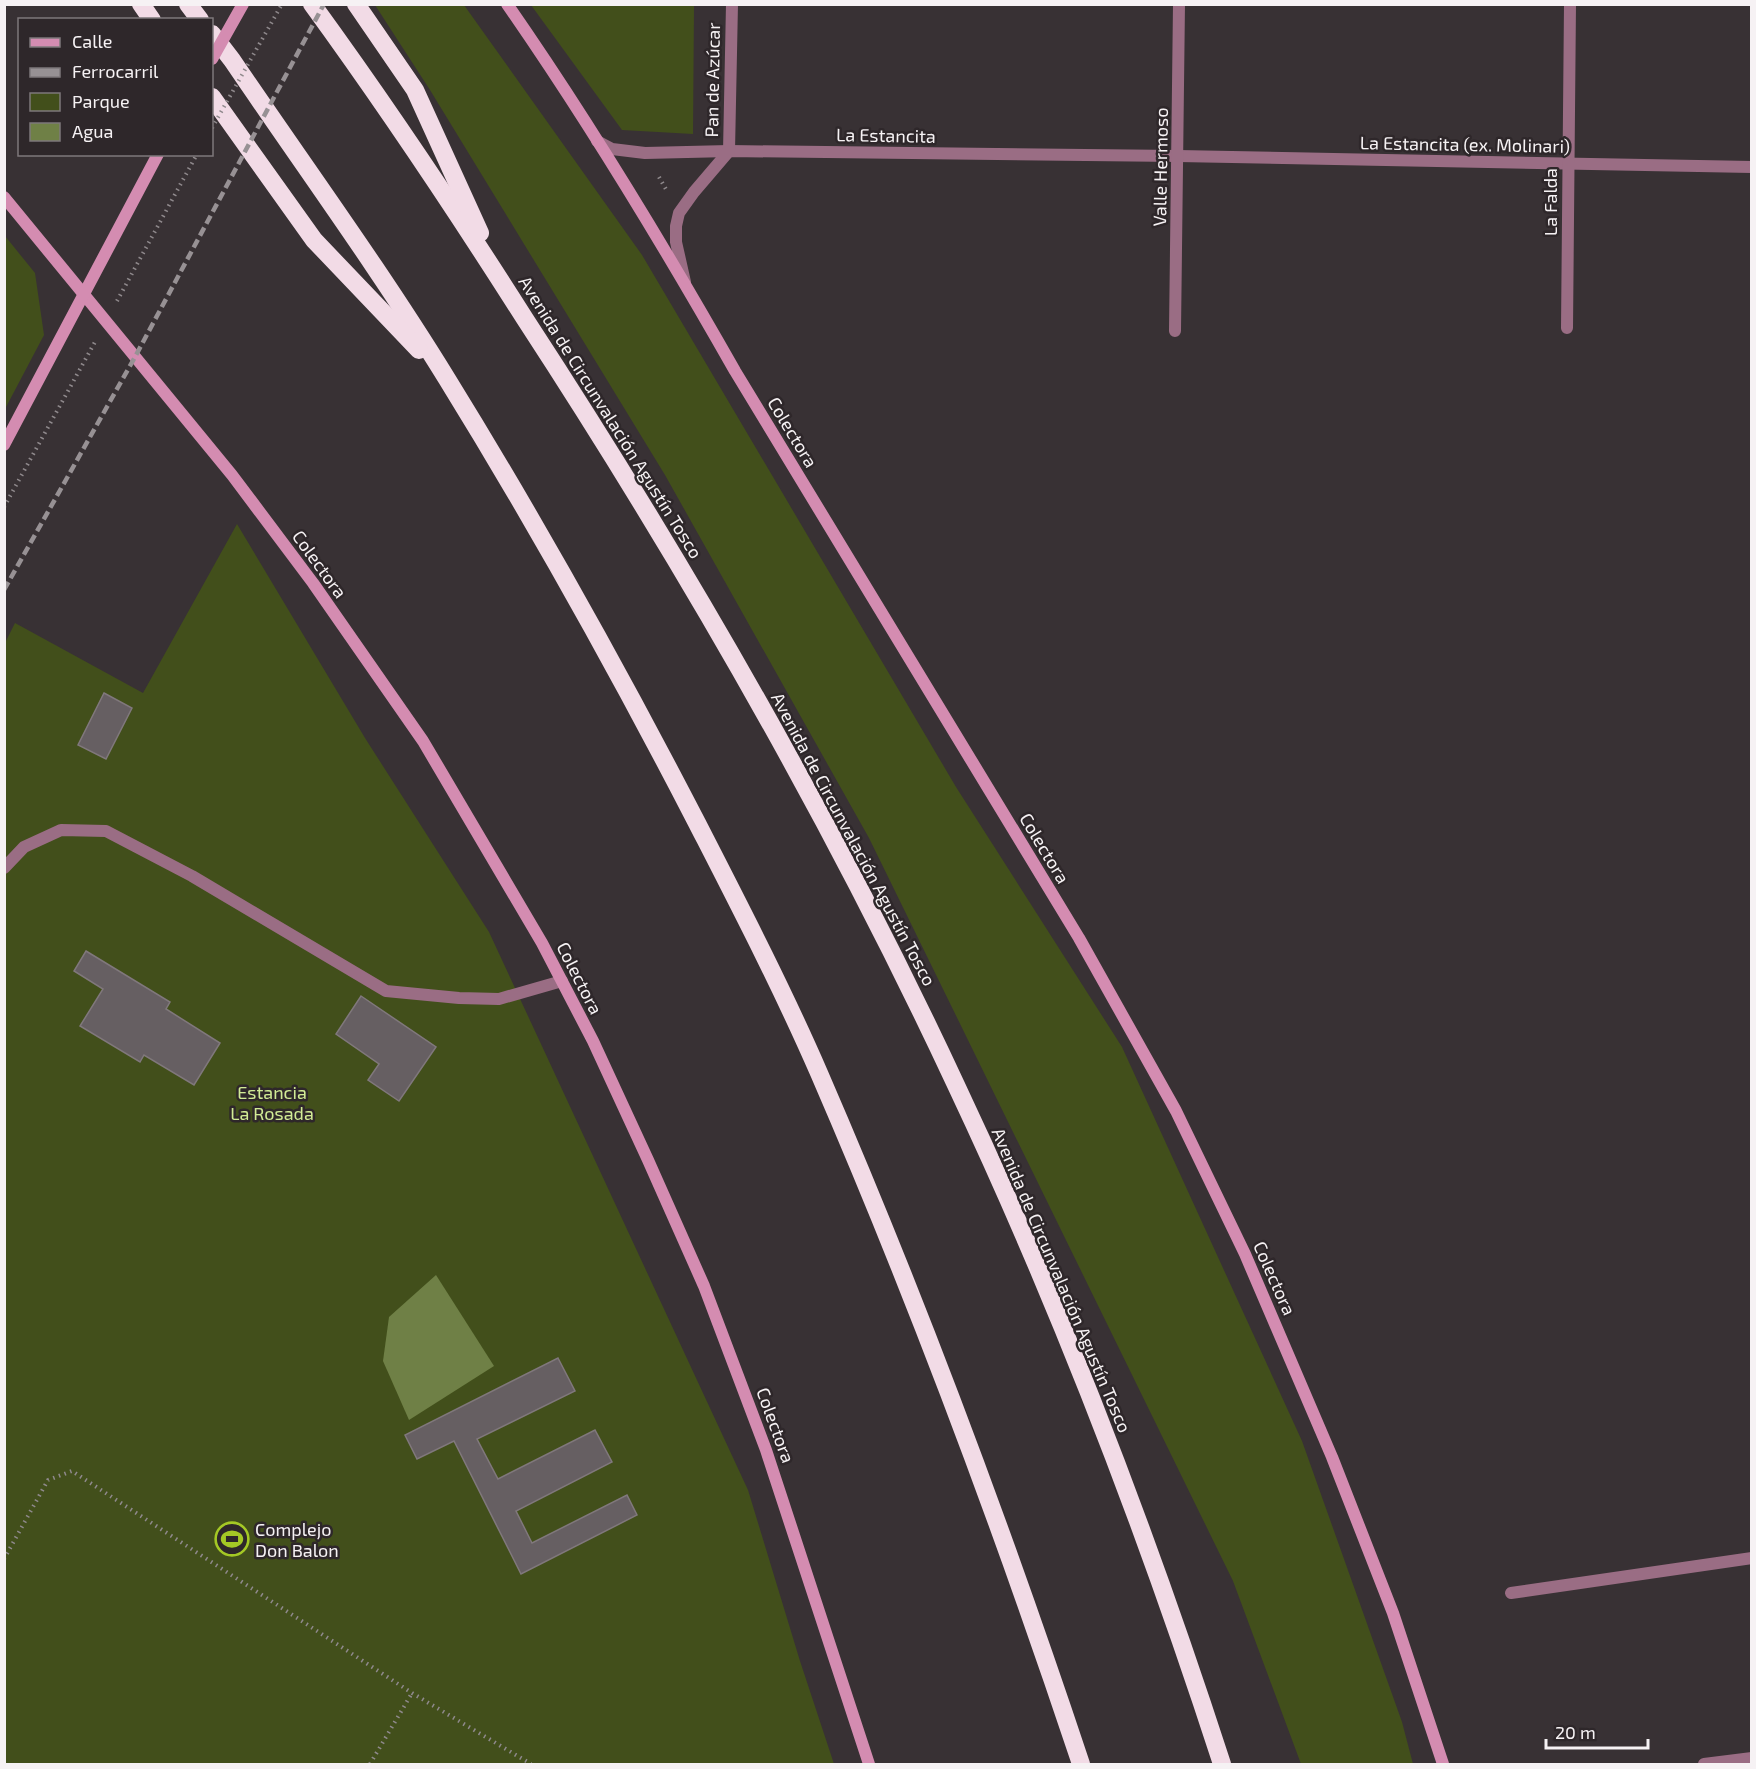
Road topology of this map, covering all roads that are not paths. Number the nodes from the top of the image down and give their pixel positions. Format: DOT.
graph roads {
  1 [pos="141,4"];
  2 [pos="188,4"];
  3 [pos="243,4"];
  4 [pos="312,4"];
  5 [pos="356,4"];
  6 [pos="507,4"];
  7 [pos="732,4"];
  8 [pos="1179,4"];
  9 [pos="1570,4"];
  10 [pos="151,18"];
  11 [pos="198,18"];
  12 [pos="213,35"];
  13 [pos="213,57"];
  14 [pos="213,98"];
  15 [pos="597,141"];
  16 [pos="729,151"];
  17 [pos="157,156"];
  18 [pos="1178,156"];
  19 [pos="1569,164"];
  20 [pos="1752,167"];
  21 [pos="4,197"];
  22 [pos="685,282"];
  23 [pos="503,283"];
  24 [pos="84,292"];
  25 [pos="1567,328"];
  26 [pos="1175,331"];
  27 [pos="447,379"];
  28 [pos="4,445"];
  29 [pos="4,868"];
  30 [pos="562,981"];
  31 [pos="1752,1558"];
  32 [pos="1511,1593"];
  33 [pos="1186,1654"];
  34 [pos="1052,1679"];
  35 [pos="1752,1758"];
  36 [pos="869,1764"];
  37 [pos="1069,1764"];
  38 [pos="1081,1764"];
  39 [pos="1222,1764"];
  40 [pos="1234,1764"];
  41 [pos="1443,1764"];
  42 [pos="1704,1764"];
  1 -- 10 [label="highway"];
  2 -- 11 [label="highway"];
  3 -- 13 [label="main road, bridge"];
  4 -- 23 [label="highway, Avenida de Circunvalación Agustín Tosco"];
  5 -- 23 [label="highway"];
  6 -- 15 [label="main road, Colectora"];
  7 -- 16 [label="street, Pan de Azúcar"];
  8 -- 18 [label="street, Valle Hermoso"];
  9 -- 19 [label="street, La Falda"];
  12 -- 27 [label="highway"];
  14 -- 27 [label="highway"];
  15 -- 16 [label="street, La Estancita"];
  15 -- 22 [label="main road, Colectora"];
  16 -- 18 [label="street, La Estancita"];
  16 -- 22 [label="street, Pan de Azúcar"];
  17 -- 24 [label="main road"];
  18 -- 19 [label="street, La Estancita (ex. Molinari)"];
  18 -- 26 [label="street, Valle Hermoso"];
  19 -- 20 [label="street, La Estancita (ex. Molinari)"];
  19 -- 25 [label="street, La Falda"];
  21 -- 24 [label="main road"];
  22 -- 41 [label="main road, Colectora"];
  23 -- 33 [label="highway, Avenida de Circunvalación Agustín Tosco"];
  24 -- 28 [label="main road"];
  24 -- 30 [label="main road, Colectora"];
  27 -- 34 [label="highway"];
  29 -- 30 [label="street"];
  30 -- 36 [label="main road, Colectora"];
  31 -- 32 [label="street"];
  33 -- 39 [label="highway, Avenida de Circunvalación Agustín Tosco"];
  33 -- 40 [label="highway"];
  34 -- 37 [label="highway"];
  34 -- 38 [label="highway"];
  35 -- 42 [label="street"];
}
